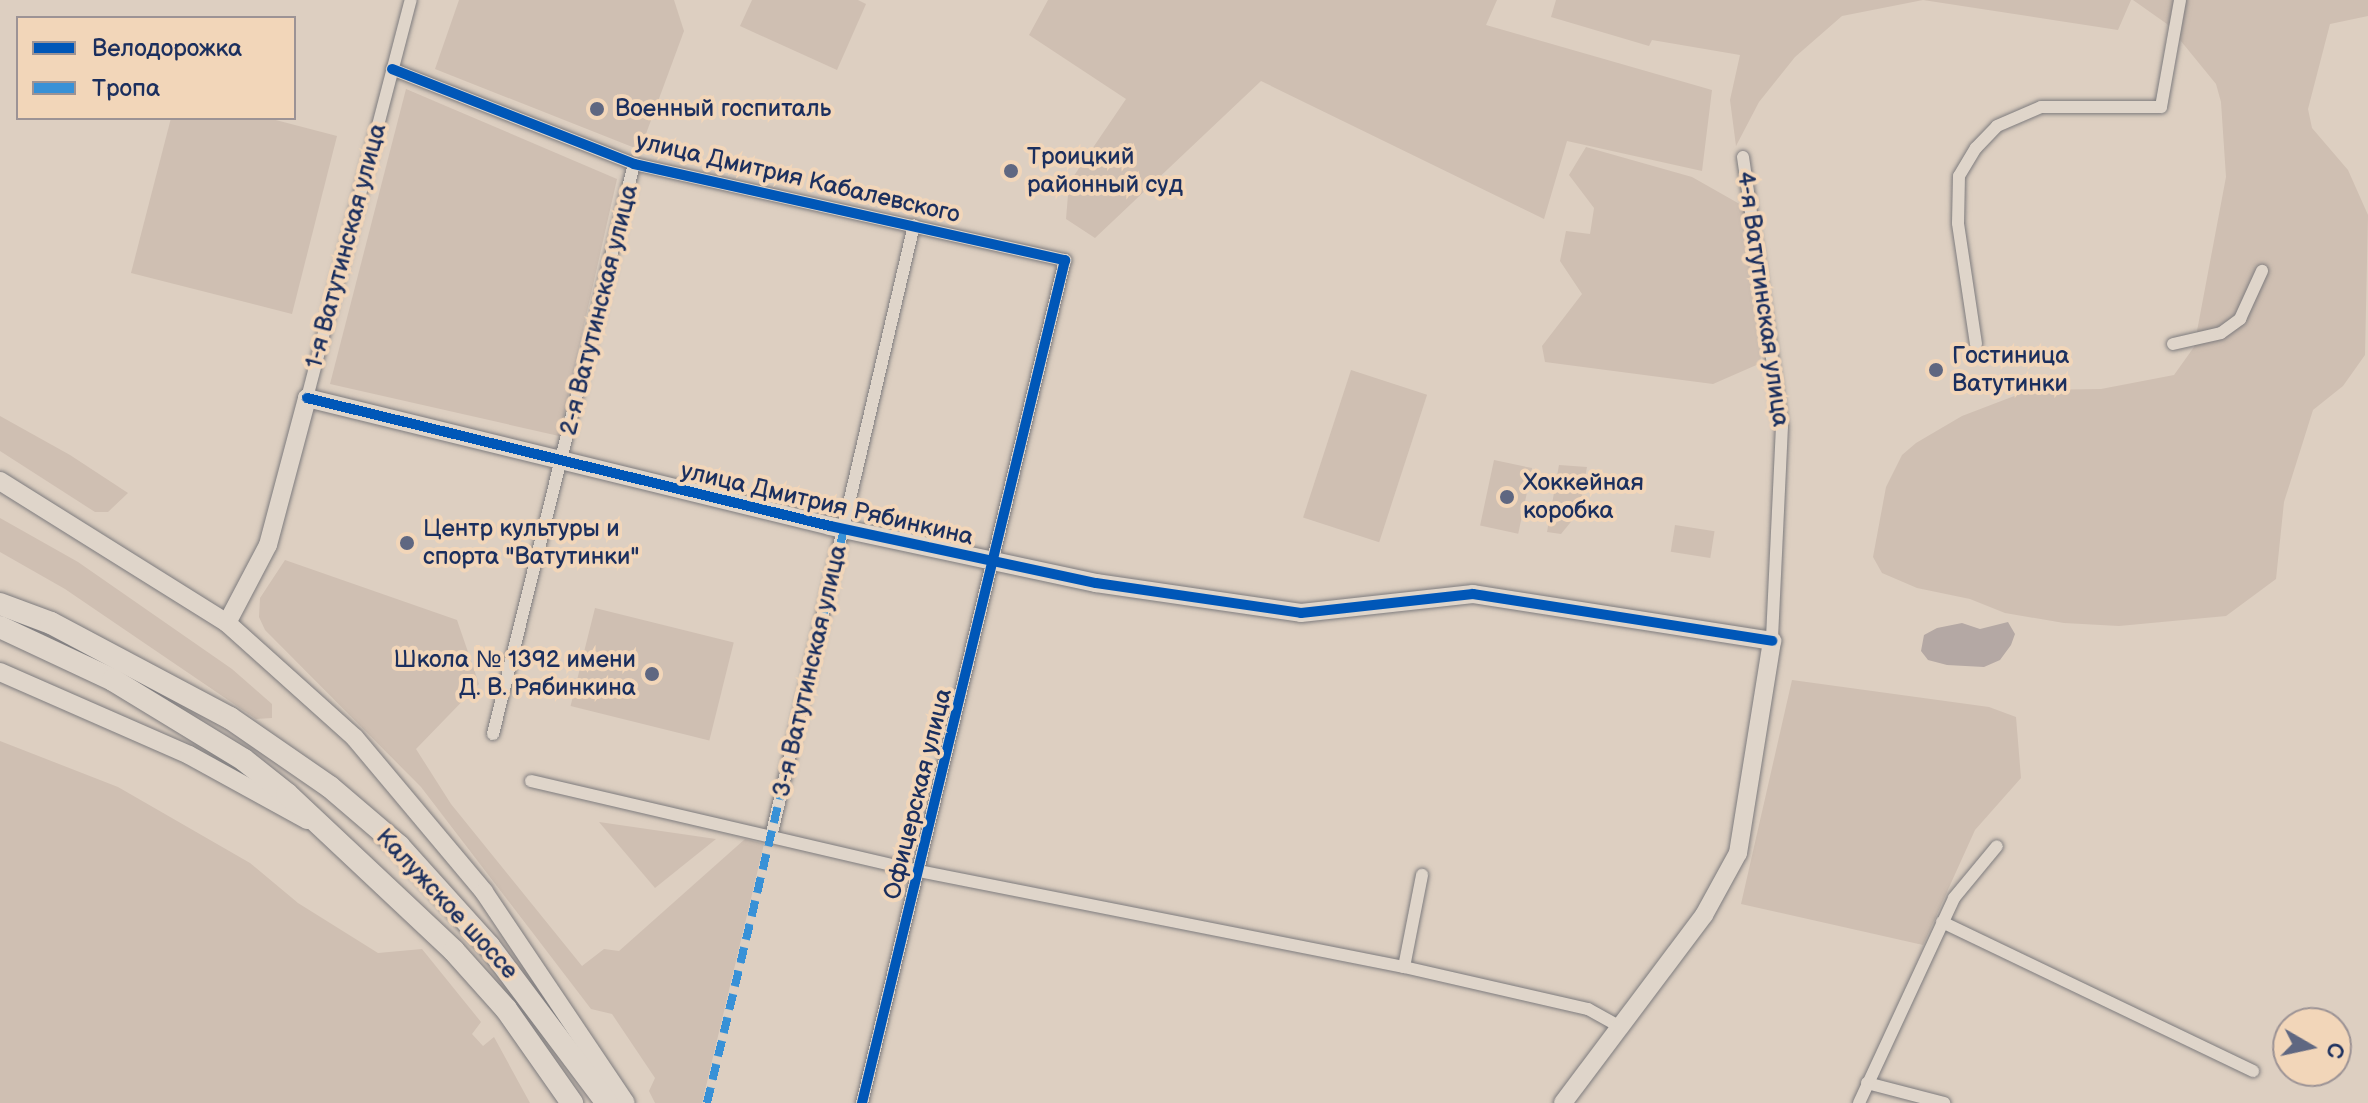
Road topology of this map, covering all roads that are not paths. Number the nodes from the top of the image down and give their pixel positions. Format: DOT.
graph roads {
  1 [pos="411,0"];
  2 [pos="2180,0"];
  3 [pos="392,69"];
  4 [pos="1743,157"];
  5 [pos="634,164"];
  6 [pos="914,225"];
  7 [pos="1065,260"];
  8 [pos="2262,271"];
  9 [pos="1976,344"];
  10 [pos="2173,344"];
  11 [pos="307,398"];
  12 [pos="562,462"];
  13 [pos="0,481"];
  14 [pos="844,529"];
  15 [pos="996,564"];
  16 [pos="0,604"];
  17 [pos="227,623"];
  18 [pos="0,627"];
  19 [pos="1772,641"];
  20 [pos="0,672"];
  21 [pos="493,734"];
  22 [pos="531,781"];
  23 [pos="327,831"];
  24 [pos="771,837"];
  25 [pos="1997,846"];
  26 [pos="919,871"];
  27 [pos="1422,875"];
  28 [pos="1942,922"];
  29 [pos="489,946"];
  30 [pos="1404,967"];
  31 [pos="1619,1026"];
  32 [pos="596,1053"];
  33 [pos="2253,1071"];
  34 [pos="1867,1083"];
  35 [pos="566,1097"];
  36 [pos="607,1103"];
  37 [pos="626,1103"];
  38 [pos="862,1103"];
  39 [pos="1563,1103"];
  40 [pos="1859,1103"];
  41 [pos="1944,1103"];
  1 -- 3 [label="street, 1-я Ватутинская улица"];
  2 -- 9 [label="street"];
  3 -- 5 [label="street, улица Дмитрия Кабалевского"];
  3 -- 11 [label="street, 1-я Ватутинская улица"];
  4 -- 19 [label="street, 4-я Ватутинская улица"];
  5 -- 6 [label="street, улица Дмитрия Кабалевского"];
  5 -- 12 [label="street, 2-я Ватутинская улица"];
  6 -- 7 [label="street, улица Дмитрия Кабалевского"];
  6 -- 14 [label="street, 3-я Ватутинская улица"];
  7 -- 15 [label="street, Офицерская улица"];
  8 -- 10 [label="street"];
  11 -- 12 [label="street, улица Дмитрия Рябинкина"];
  11 -- 17 [label="street, 1-я Ватутинская улица"];
  12 -- 14 [label="street, улица Дмитрия Рябинкина"];
  12 -- 21 [label="street, 2-я Ватутинская улица"];
  13 -- 17 [label="street"];
  14 -- 15 [label="street, улица Дмитрия Рябинкина"];
  14 -- 24 [label="street, 3-я Ватутинская улица"];
  15 -- 19 [label="street, улица Дмитрия Рябинкина"];
  15 -- 26 [label="street, Офицерская улица"];
  16 -- 29 [label="highway, Калужское шоссе"];
  17 -- 32 [label="street"];
  18 -- 23 [label="highway, Калужское шоссе"];
  19 -- 31 [label="street, 4-я Ватутинская улица"];
  20 -- 23 [label="street"];
  22 -- 24 [label="street"];
  23 -- 35 [label="highway, Калужское шоссе"];
  24 -- 26 [label="street"];
  25 -- 28 [label="street"];
  26 -- 30 [label="street"];
  26 -- 38 [label="street, Офицерская улица"];
  27 -- 30 [label="street"];
  28 -- 33 [label="street"];
  28 -- 34 [label="street"];
  29 -- 32 [label="street"];
  29 -- 36 [label="highway, Калужское шоссе"];
  30 -- 31 [label="street"];
  31 -- 39 [label="street, 4-я Ватутинская улица"];
  32 -- 37 [label="street"];
  34 -- 40 [label="street"];
  34 -- 41 [label="street"];
}
